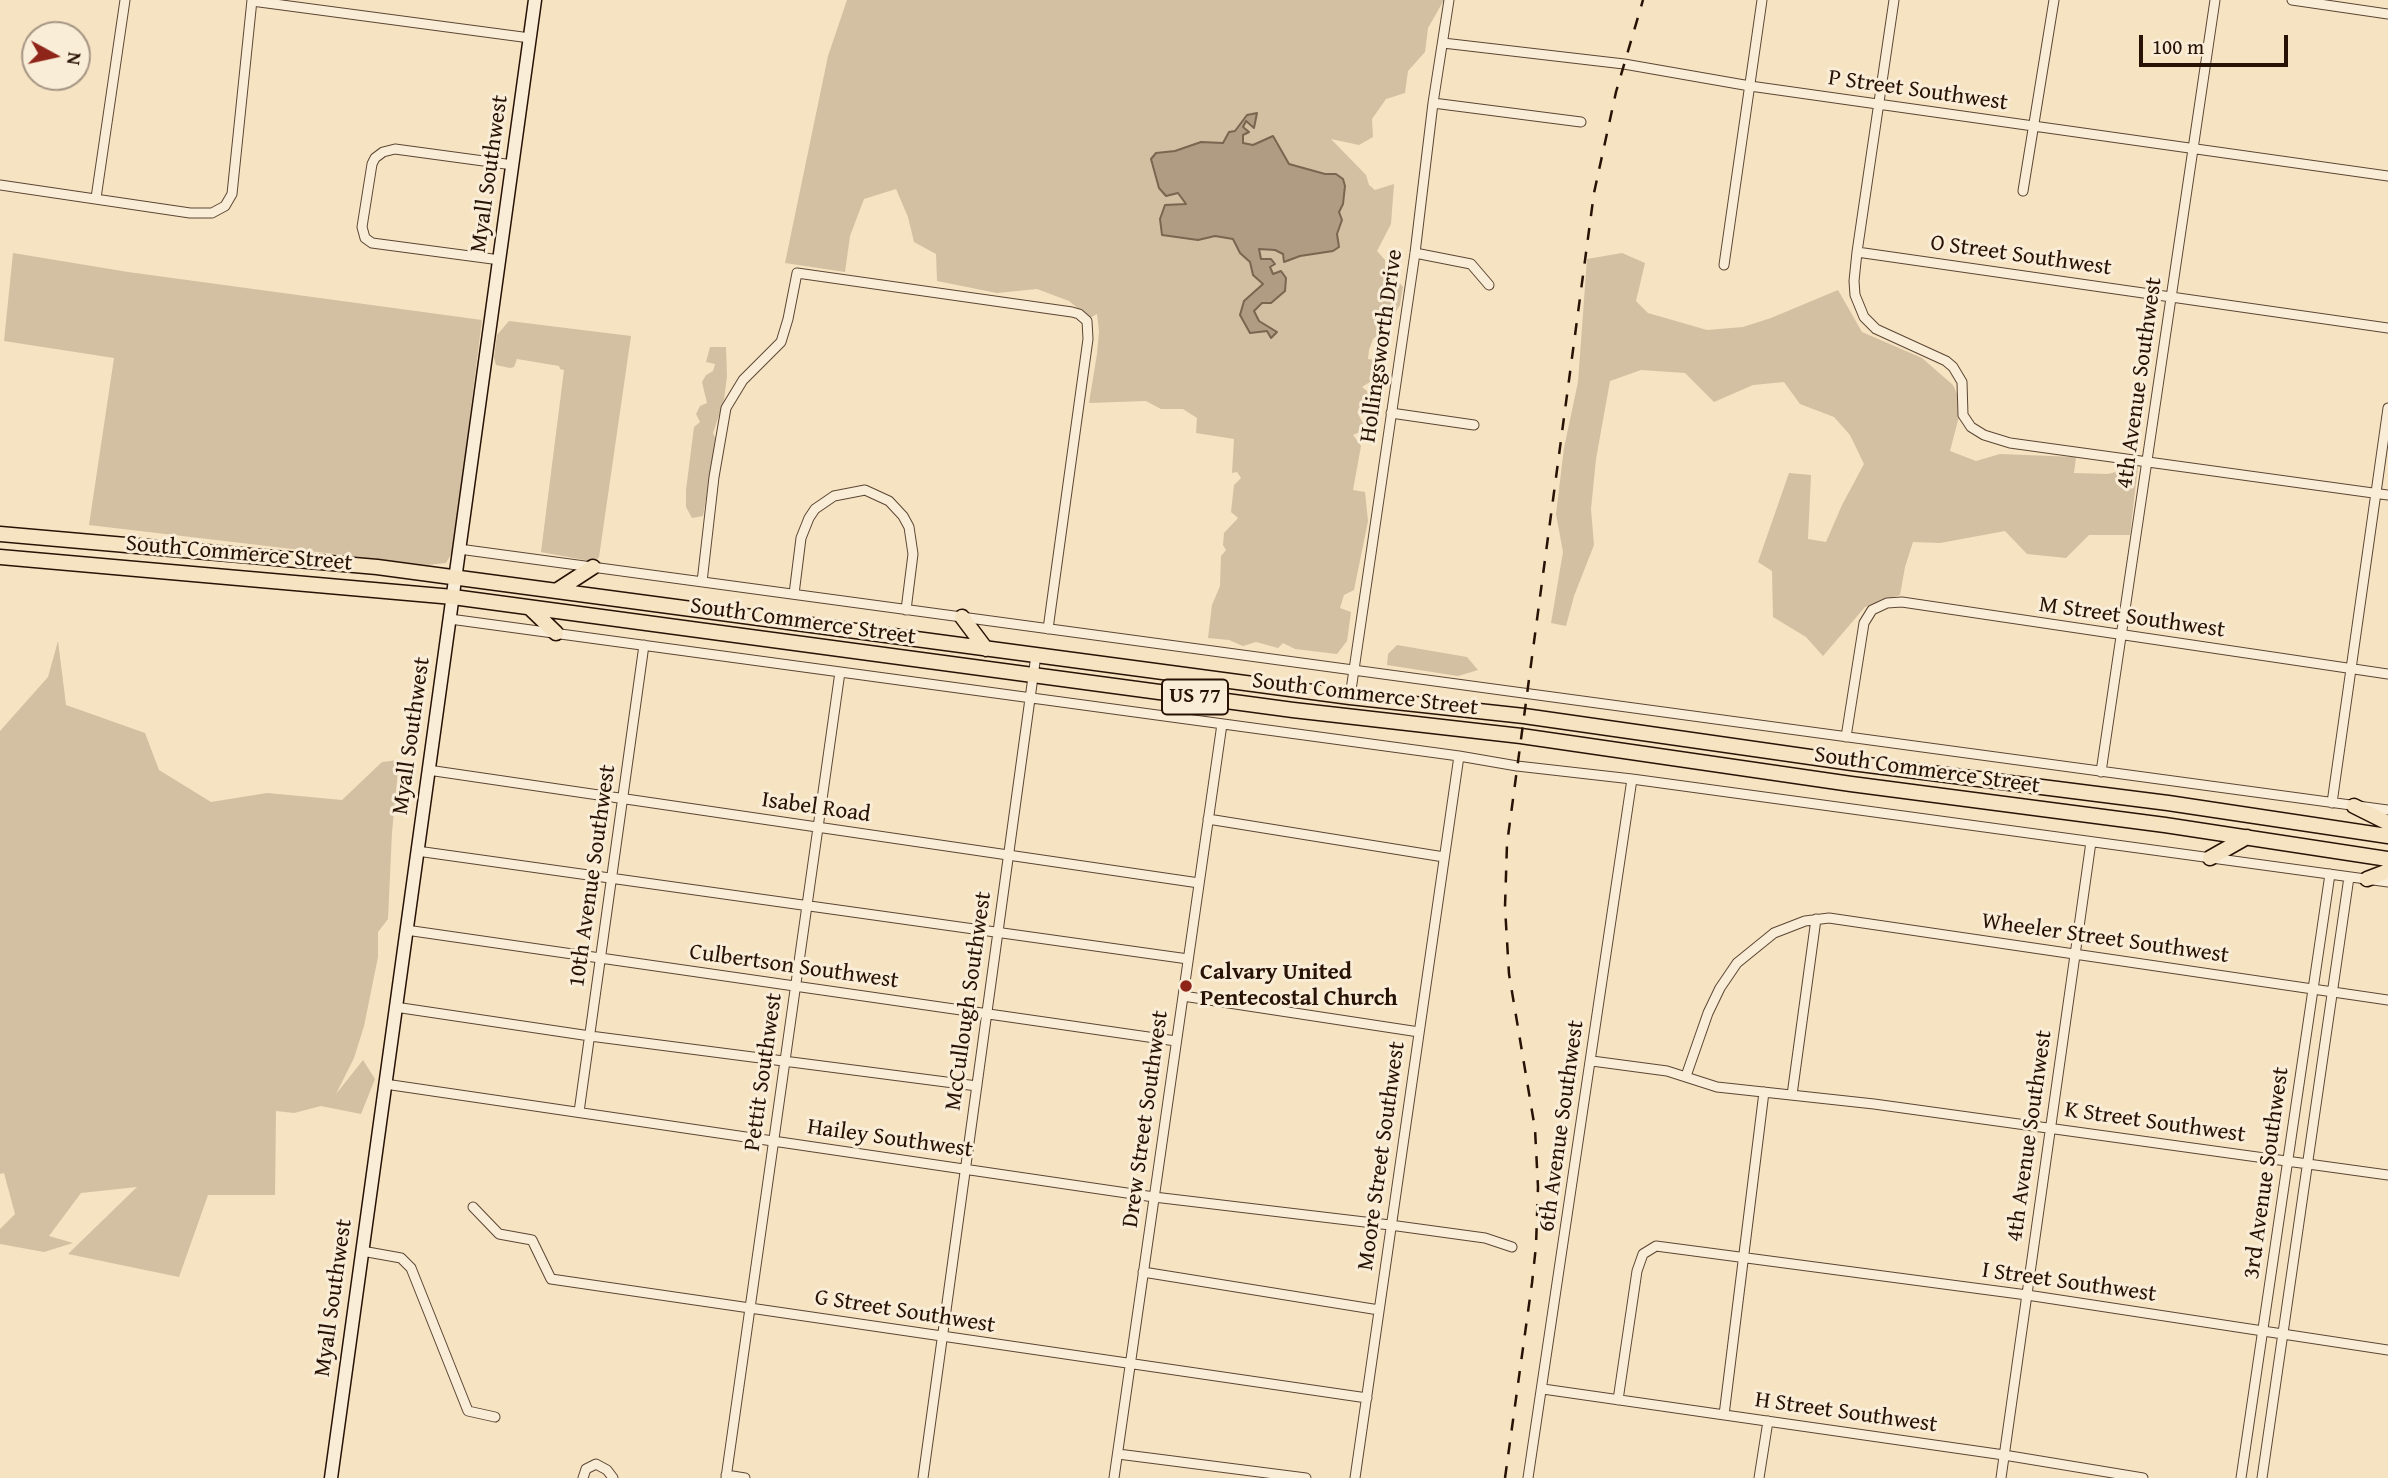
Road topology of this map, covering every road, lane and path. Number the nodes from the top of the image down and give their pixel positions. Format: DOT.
graph roads {
  1 [pos="125,0"];
  2 [pos="535,0"];
  3 [pos="1449,0"];
  4 [pos="1762,0"];
  5 [pos="1894,0"];
  6 [pos="2054,0"];
  7 [pos="2215,0"];
  8 [pos="2292,0"];
  9 [pos="252,1"];
  10 [pos="2388,14"];
  11 [pos="530,38"];
  12 [pos="1443,43"];
  13 [pos="1749,86"];
  14 [pos="1433,103"];
  15 [pos="1878,104"];
  16 [pos="1581,122"];
  17 [pos="2035,127"];
  18 [pos="2193,149"];
  19 [pos="513,165"];
  20 [pos="2388,176"];
  21 [pos="0,185"];
  22 [pos="2023,191"];
  23 [pos="96,198"];
  24 [pos="1857,252"];
  25 [pos="1415,253"];
  26 [pos="500,260"];
  27 [pos="1724,265"];
  28 [pos="1489,285"];
  29 [pos="2172,297"];
  30 [pos="2388,328"];
  31 [pos="2388,408"];
  32 [pos="1391,413"];
  33 [pos="1474,425"];
  34 [pos="2148,462"];
  35 [pos="2376,493"];
  36 [pos="2388,495"];
  37 [pos="0,534"];
  38 [pos="459,549"];
  39 [pos="0,557"];
  40 [pos="593,567"];
  41 [pos="455,577"];
  42 [pos="702,582"];
  43 [pos="556,591"];
  44 [pos="794,594"];
  45 [pos="453,597"];
  46 [pos="530,608"];
  47 [pos="906,610"];
  48 [pos="962,617"];
  49 [pos="450,619"];
  50 [pos="1048,629"];
  51 [pos="556,633"];
  52 [pos="2122,636"];
  53 [pos="644,645"];
  54 [pos="986,649"];
  55 [pos="1036,655"];
  56 [pos="2351,669"];
  57 [pos="1354,670"];
  58 [pos="839,672"];
  59 [pos="2388,674"];
  60 [pos="1033,676"];
  61 [pos="1350,696"];
  62 [pos="1030,698"];
  63 [pos="1293,710"];
  64 [pos="1222,724"];
  65 [pos="1846,737"];
  66 [pos="1459,756"];
  67 [pos="428,770"];
  68 [pos="2101,772"];
  69 [pos="1632,779"];
  70 [pos="623,799"];
  71 [pos="2332,803"];
  72 [pos="2354,806"];
  73 [pos="2388,810"];
  74 [pos="1208,820"];
  75 [pos="2388,823"];
  76 [pos="818,828"];
  77 [pos="2388,836"];
  78 [pos="2247,837"];
  79 [pos="2091,842"];
  80 [pos="417,851"];
  81 [pos="1009,856"];
  82 [pos="1444,857"];
  83 [pos="2210,858"];
  84 [pos="2388,859"];
  85 [pos="2388,871"];
  86 [pos="2330,874"];
  87 [pos="2349,877"];
  88 [pos="612,878"];
  89 [pos="2367,879"];
  90 [pos="2388,882"];
  91 [pos="1199,883"];
  92 [pos="807,906"];
  93 [pos="1816,919"];
  94 [pos="406,930"];
  95 [pos="998,932"];
  96 [pos="2075,953"];
  97 [pos="600,958"];
  98 [pos="1188,959"];
  99 [pos="796,986"];
  100 [pos="2313,989"];
  101 [pos="2333,993"];
  102 [pos="1183,996"];
  103 [pos="2388,1000"];
  104 [pos="396,1007"];
  105 [pos="987,1014"];
  106 [pos="1419,1032"];
  107 [pos="590,1036"];
  108 [pos="1177,1041"];
  109 [pos="785,1061"];
  110 [pos="1592,1061"];
  111 [pos="1686,1076"];
  112 [pos="385,1084"];
  113 [pos="977,1086"];
  114 [pos="1764,1091"];
  115 [pos="1792,1095"];
  116 [pos="579,1112"];
  117 [pos="2051,1128"];
  118 [pos="775,1141"];
  119 [pos="2288,1161"];
  120 [pos="2307,1164"];
  121 [pos="966,1170"];
  122 [pos="2388,1175"];
  123 [pos="1154,1198"];
  124 [pos="473,1207"];
  125 [pos="1390,1225"];
  126 [pos="1512,1247"];
  127 [pos="362,1251"];
  128 [pos="1743,1257"];
  129 [pos="1143,1272"];
  130 [pos="2027,1295"];
  131 [pos="749,1307"];
  132 [pos="1379,1310"];
  133 [pos="2263,1331"];
  134 [pos="2284,1335"];
  135 [pos="943,1338"];
  136 [pos="2388,1350"];
  137 [pos="1130,1364"];
  138 [pos="1543,1389"];
  139 [pos="1367,1398"];
  140 [pos="1618,1400"];
  141 [pos="1724,1415"];
  142 [pos="495,1417"];
  143 [pos="1768,1421"];
  144 [pos="1118,1454"];
  145 [pos="2004,1455"];
  146 [pos="726,1477"];
  147 [pos="331,1478"];
  148 [pos="583,1478"];
  149 [pos="613,1478"];
  150 [pos="745,1478"];
  151 [pos="923,1478"];
  152 [pos="1114,1478"];
  153 [pos="1306,1478"];
  154 [pos="1355,1478"];
  155 [pos="1528,1478"];
  156 [pos="1759,1478"];
  157 [pos="2001,1478"];
  158 [pos="2143,1478"];
  159 [pos="2241,1478"];
  160 [pos="2262,1478"];
  1 -- 23 [label="street"];
  2 -- 11 [label="street, Myall Southwest"];
  3 -- 12 [label="street, Hollingsworth Drive"];
  4 -- 13 [label="street"];
  5 -- 15 [label="street"];
  6 -- 17 [label="street"];
  7 -- 18 [label="street, 4th Avenue Southwest"];
  8 -- 10 [label="street"];
  9 -- 11 [label="street"];
  9 -- 23 [label="street"];
  11 -- 19 [label="street, Myall Southwest"];
  12 -- 13 [label="street, P Street Southwest"];
  12 -- 14 [label="street, Hollingsworth Drive"];
  13 -- 15 [label="street, P Street Southwest"];
  13 -- 27 [label="street"];
  14 -- 16 [label="street"];
  14 -- 25 [label="street, Hollingsworth Drive"];
  15 -- 17 [label="street, P Street Southwest"];
  15 -- 24 [label="street"];
  17 -- 18 [label="street, P Street Southwest"];
  17 -- 22 [label="street"];
  18 -- 20 [label="street, P Street Southwest"];
  18 -- 29 [label="street, 4th Avenue Southwest"];
  19 -- 26 [label="street, Myall Southwest"];
  19 -- 26 [label="street"];
  21 -- 23 [label="street"];
  24 -- 29 [label="street, O Street Southwest"];
  24 -- 34 [label="street"];
  25 -- 28 [label="street"];
  25 -- 32 [label="street, Hollingsworth Drive"];
  26 -- 38 [label="street, Myall Southwest"];
  29 -- 30 [label="street, O Street Southwest"];
  29 -- 34 [label="street, 4th Avenue Southwest"];
  31 -- 35 [label="street"];
  32 -- 33 [label="street"];
  32 -- 57 [label="street, Hollingsworth Drive"];
  34 -- 35 [label="street"];
  34 -- 52 [label="street, 4th Avenue Southwest"];
  35 -- 36 [label="street"];
  35 -- 56 [label="street"];
  37 -- 41 [label="main road, South Commerce Street / US 77"];
  38 -- 40 [label="street"];
  38 -- 41 [label="street, Myall Southwest"];
  39 -- 45 [label="main road, South Commerce Street / US 77"];
  40 -- 42 [label="street"];
  40 -- 43 [label="main road"];
  41 -- 43 [label="main road, South Commerce Street / US 77"];
  41 -- 45 [label="street, Myall Southwest"];
  42 -- 44 [label="street"];
  42 -- 50 [label="street"];
  43 -- 54 [label="main road, South Commerce Street / US 77"];
  44 -- 47 [label="street"];
  44 -- 47 [label="street"];
  45 -- 46 [label="main road, South Commerce Street / US 77"];
  45 -- 49 [label="street, Myall Southwest"];
  46 -- 51 [label="main road"];
  46 -- 60 [label="main road, South Commerce Street / US 77"];
  47 -- 48 [label="street"];
  48 -- 50 [label="street"];
  48 -- 54 [label="main road"];
  49 -- 51 [label="street"];
  49 -- 67 [label="street, Myall Southwest"];
  50 -- 57 [label="street"];
  51 -- 53 [label="street"];
  52 -- 56 [label="street, M Street Southwest"];
  52 -- 65 [label="street, M Street Southwest"];
  52 -- 68 [label="street, 4th Avenue Southwest"];
  53 -- 58 [label="street"];
  53 -- 70 [label="street, 10th Avenue Southwest"];
  54 -- 55 [label="main road, South Commerce Street / US 77"];
  55 -- 60 [label="street, McCullough Southwest"];
  55 -- 61 [label="main road, South Commerce Street / US 77"];
  56 -- 59 [label="street, M Street Southwest"];
  56 -- 71 [label="street"];
  57 -- 61 [label="street, Hollingsworth Drive"];
  57 -- 65 [label="street"];
  58 -- 62 [label="street"];
  58 -- 76 [label="street, Pettit Southwest"];
  60 -- 62 [label="street, McCullough Southwest"];
  60 -- 63 [label="main road, South Commerce Street / US 77"];
  61 -- 63 [label="main road"];
  61 -- 77 [label="main road, South Commerce Street / US 77"];
  62 -- 64 [label="street"];
  62 -- 81 [label="street, McCullough Southwest"];
  63 -- 78 [label="main road, South Commerce Street / US 77"];
  64 -- 66 [label="street"];
  64 -- 74 [label="street, Drew Street Southwest"];
  65 -- 68 [label="street"];
  66 -- 69 [label="street"];
  66 -- 82 [label="street, Moore Street Southwest"];
  67 -- 70 [label="street, Isabel Road"];
  67 -- 80 [label="street, Myall Southwest"];
  68 -- 71 [label="street"];
  69 -- 79 [label="street"];
  69 -- 110 [label="street, 6th Avenue Southwest"];
  70 -- 76 [label="street, Isabel Road"];
  70 -- 88 [label="street, 10th Avenue Southwest"];
  71 -- 72 [label="street"];
  72 -- 73 [label="street"];
  72 -- 75 [label="main road"];
  74 -- 82 [label="street"];
  74 -- 91 [label="street, Drew Street Southwest"];
  76 -- 81 [label="street, Isabel Road"];
  76 -- 92 [label="street, Pettit Southwest"];
  78 -- 83 [label="main road"];
  78 -- 84 [label="main road, South Commerce Street / US 77"];
  79 -- 83 [label="street"];
  79 -- 96 [label="street, 4th Avenue Southwest"];
  80 -- 88 [label="street"];
  80 -- 94 [label="street, Myall Southwest"];
  81 -- 91 [label="street, Isabel Road"];
  81 -- 95 [label="street, McCullough Southwest"];
  82 -- 106 [label="street, Moore Street Southwest"];
  83 -- 86 [label="street"];
  85 -- 89 [label="main road"];
  86 -- 87 [label="street"];
  86 -- 100 [label="street, 3rd Avenue Southwest"];
  87 -- 89 [label="street"];
  87 -- 101 [label="street, 3rd Avenue Southwest"];
  88 -- 92 [label="street"];
  88 -- 97 [label="street, 10th Avenue Southwest"];
  89 -- 90 [label="street"];
  91 -- 98 [label="street, Drew Street Southwest"];
  92 -- 95 [label="street"];
  92 -- 99 [label="street, Pettit Southwest"];
  93 -- 96 [label="street, Wheeler Street Southwest"];
  93 -- 111 [label="street"];
  93 -- 115 [label="street"];
  94 -- 97 [label="street, Culbertson Southwest"];
  94 -- 104 [label="street, Myall Southwest"];
  95 -- 98 [label="street"];
  95 -- 105 [label="street, McCullough Southwest"];
  96 -- 100 [label="street, Wheeler Street Southwest"];
  96 -- 117 [label="street, 4th Avenue Southwest"];
  97 -- 99 [label="street, Culbertson Southwest"];
  97 -- 107 [label="street, 10th Avenue Southwest"];
  98 -- 102 [label="street, Drew Street Southwest"];
  99 -- 105 [label="street, Culbertson Southwest"];
  99 -- 109 [label="street, Pettit Southwest"];
  100 -- 101 [label="street, Wheeler Street Southwest"];
  100 -- 119 [label="street, 3rd Avenue Southwest"];
  101 -- 103 [label="street, Wheeler Street Southwest"];
  101 -- 120 [label="street, 3rd Avenue Southwest"];
  102 -- 106 [label="street"];
  102 -- 108 [label="street, Drew Street Southwest"];
  104 -- 107 [label="street"];
  104 -- 112 [label="street, Myall Southwest"];
  105 -- 108 [label="street, Culbertson Southwest"];
  105 -- 113 [label="street, McCullough Southwest"];
  106 -- 125 [label="street, Moore Street Southwest"];
  107 -- 109 [label="street"];
  107 -- 116 [label="street, 10th Avenue Southwest"];
  108 -- 123 [label="street, Drew Street Southwest"];
  109 -- 113 [label="street"];
  109 -- 118 [label="street, Pettit Southwest"];
  110 -- 111 [label="street"];
  110 -- 138 [label="street, 6th Avenue Southwest"];
  111 -- 114 [label="street"];
  112 -- 116 [label="street, Hailey Southwest"];
  112 -- 127 [label="street, Myall Southwest"];
  113 -- 121 [label="street, McCullough Southwest"];
  114 -- 115 [label="street, K Street Southwest"];
  114 -- 128 [label="street"];
  115 -- 117 [label="street, K Street Southwest"];
  116 -- 118 [label="street, Hailey Southwest"];
  117 -- 119 [label="street, K Street Southwest"];
  117 -- 130 [label="street, 4th Avenue Southwest"];
  118 -- 121 [label="street, Hailey Southwest"];
  118 -- 131 [label="street, Pettit Southwest"];
  119 -- 120 [label="street, K Street Southwest"];
  119 -- 133 [label="street, 3rd Avenue Southwest"];
  120 -- 122 [label="street, K Street Southwest"];
  120 -- 134 [label="street, 3rd Avenue Southwest"];
  121 -- 123 [label="street, Hailey Southwest"];
  121 -- 135 [label="street, McCullough Southwest"];
  123 -- 125 [label="street, Hailey Southwest"];
  123 -- 129 [label="street, Drew Street Southwest"];
  124 -- 131 [label="street, G Street Southwest"];
  125 -- 126 [label="street, Hailey Southwest"];
  125 -- 132 [label="street, Moore Street Southwest"];
  127 -- 142 [label="street"];
  127 -- 147 [label="street, Myall Southwest"];
  128 -- 130 [label="street, I Street Southwest"];
  128 -- 140 [label="street, I Street Southwest"];
  128 -- 141 [label="street"];
  129 -- 132 [label="street"];
  129 -- 137 [label="street, Drew Street Southwest"];
  130 -- 133 [label="street, I Street Southwest"];
  130 -- 145 [label="street, 4th Avenue Southwest"];
  131 -- 135 [label="street, G Street Southwest"];
  131 -- 146 [label="street, Pettit Southwest"];
  132 -- 139 [label="street, Moore Street Southwest"];
  133 -- 134 [label="street, I Street Southwest"];
  133 -- 159 [label="street, 3rd Avenue Southwest"];
  134 -- 136 [label="street, I Street Southwest"];
  134 -- 160 [label="street, 3rd Avenue Southwest"];
  135 -- 137 [label="street, G Street Southwest"];
  135 -- 151 [label="street, McCullough Southwest"];
  137 -- 139 [label="street, G Street Southwest"];
  137 -- 144 [label="street, Drew Street Southwest"];
  138 -- 140 [label="street, H Street Southwest"];
  138 -- 155 [label="street, 6th Avenue Southwest"];
  139 -- 154 [label="street, Moore Street Southwest"];
  140 -- 141 [label="street, H Street Southwest"];
  141 -- 143 [label="street, H Street Southwest"];
  143 -- 145 [label="street, H Street Southwest"];
  143 -- 156 [label="street"];
  144 -- 152 [label="street, Drew Street Southwest"];
  144 -- 153 [label="street"];
  145 -- 157 [label="street, 4th Avenue Southwest"];
  145 -- 158 [label="street, H Street Southwest"];
  146 -- 150 [label="street"];
  148 -- 149 [label="street"];
}
